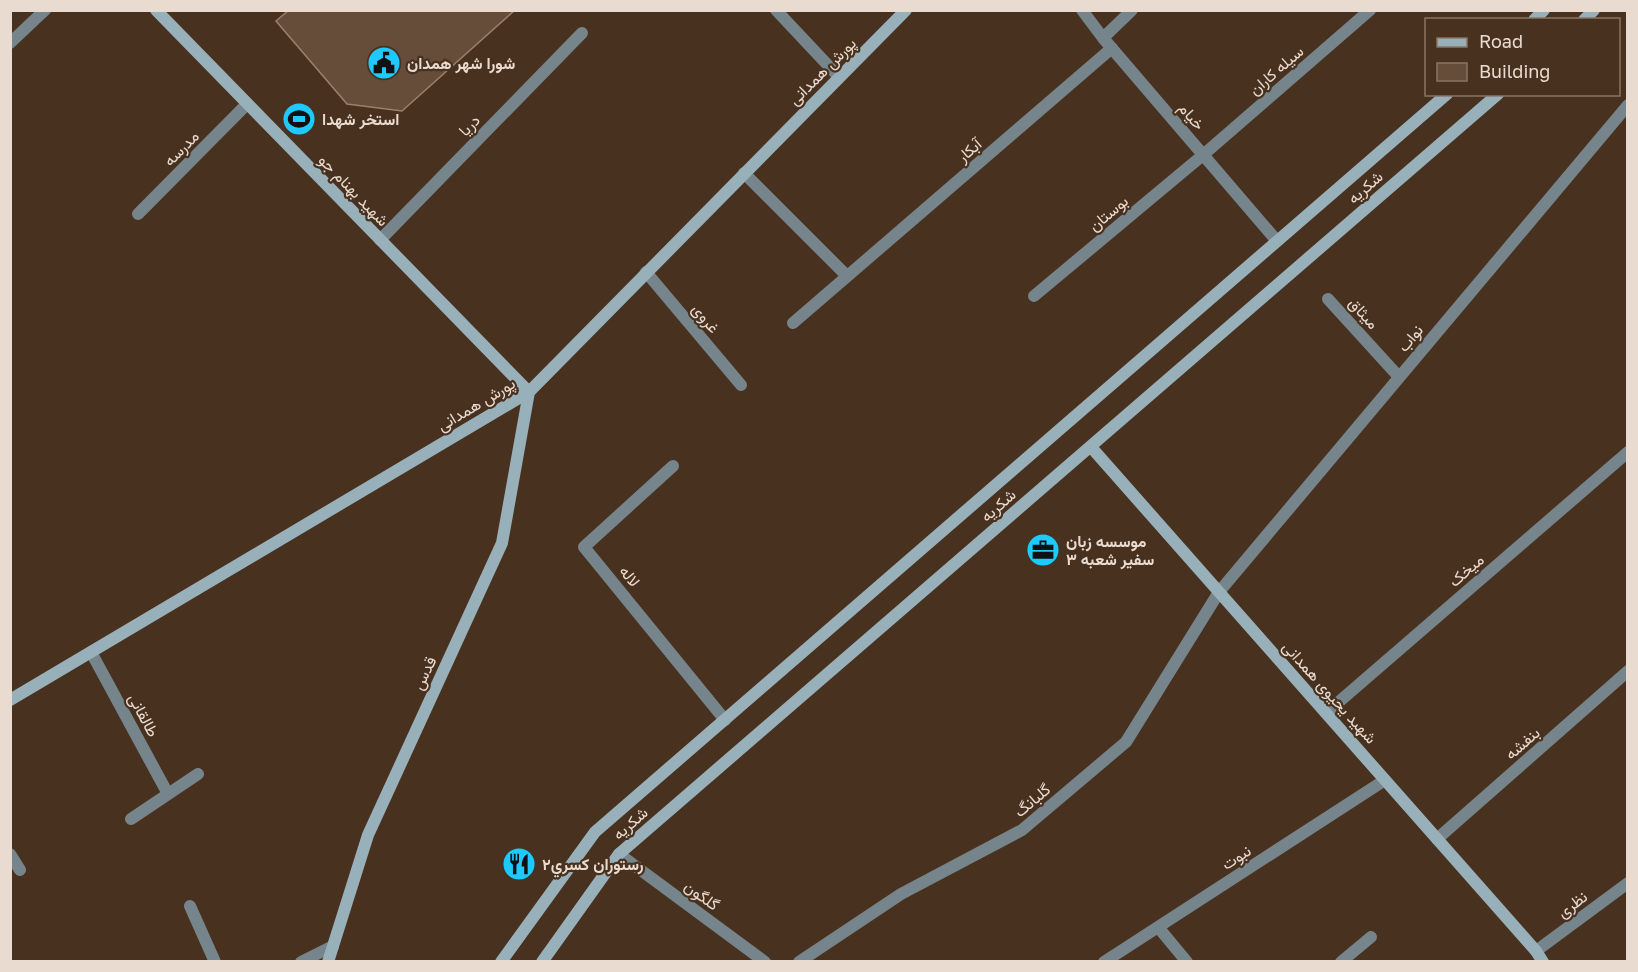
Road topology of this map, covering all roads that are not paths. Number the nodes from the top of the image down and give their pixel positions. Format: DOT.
graph roads {
  1 [pos="45,10"];
  2 [pos="156,10"];
  3 [pos="776,10"];
  4 [pos="906,10"];
  5 [pos="1082,10"];
  6 [pos="1132,10"];
  7 [pos="1370,10"];
  8 [pos="582,33"];
  9 [pos="1103,38"];
  10 [pos="10,43"];
  11 [pos="1112,48"];
  12 [pos="839,77"];
  13 [pos="1445,96"];
  14 [pos="1495,96"];
  15 [pos="247,105"];
  16 [pos="1628,105"];
  17 [pos="1203,154"];
  18 [pos="744,173"];
  19 [pos="138,214"];
  20 [pos="380,240"];
  21 [pos="1277,241"];
  22 [pos="646,272"];
  23 [pos="847,276"];
  24 [pos="1034,296"];
  25 [pos="1328,298"];
  26 [pos="793,323"];
  27 [pos="1399,377"];
  28 [pos="741,386"];
  29 [pos="528,392"];
  30 [pos="1091,447"];
  31 [pos="1628,452"];
  32 [pos="673,466"];
  33 [pos="1219,591"];
  34 [pos="91,652"];
  35 [pos="1628,671"];
  36 [pos="10,700"];
  37 [pos="1326,713"];
  38 [pos="725,720"];
  39 [pos="198,774"];
  40 [pos="1385,780"];
  41 [pos="168,795"];
  42 [pos="131,819"];
  43 [pos="1437,839"];
  44 [pos="10,854"];
  45 [pos="620,854"];
  46 [pos="20,870"];
  47 [pos="1628,883"];
  48 [pos="190,906"];
  49 [pos="1158,927"];
  50 [pos="1371,937"];
  51 [pos="333,946"];
  52 [pos="1540,956"];
  53 [pos="214,962"];
  54 [pos="302,962"];
  55 [pos="328,962"];
  56 [pos="501,962"];
  57 [pos="542,962"];
  58 [pos="765,962"];
  59 [pos="799,962"];
  60 [pos="1104,962"];
  61 [pos="1186,962"];
  62 [pos="1341,962"];
  1 -- 10 [label="street"];
  2 -- 15 [label="main road, شهید بهنام جو"];
  3 -- 12 [label="street"];
  4 -- 12 [label="main road, پورش همدانی"];
  5 -- 9 [label="street, خیام"];
  6 -- 9 [label="street"];
  7 -- 17 [label="street, سیله کاران"];
  8 -- 20 [label="street, دریا"];
  9 -- 11 [label="street, خیام"];
  11 -- 17 [label="street, خیام"];
  11 -- 23 [label="street, آبکار"];
  12 -- 18 [label="main road, پورش همدانی"];
  13 -- 21 [label="main road, شکریه"];
  14 -- 30 [label="main road, شکریه"];
  15 -- 19 [label="street, مدرسه"];
  15 -- 20 [label="main road, شهید بهنام جو"];
  16 -- 27 [label="street, نواب"];
  17 -- 21 [label="street, خیام"];
  17 -- 24 [label="street, بوستان"];
  18 -- 22 [label="main road, پورش همدانی"];
  18 -- 23 [label="street"];
  20 -- 29 [label="main road, شهید بهنام جو"];
  21 -- 38 [label="main road, شکریه"];
  22 -- 28 [label="street, غروی"];
  22 -- 29 [label="main road, پورش همدانی"];
  23 -- 26 [label="street, آبکار"];
  25 -- 27 [label="street, میثاق"];
  27 -- 33 [label="street, نواب"];
  29 -- 34 [label="main road, پورش همدانی"];
  29 -- 51 [label="main road, قدس"];
  30 -- 33 [label="main road, شهید یحیوی همدانی"];
  30 -- 45 [label="main road, شکریه"];
  31 -- 37 [label="street, میخک"];
  32 -- 38 [label="street, لاله"];
  33 -- 37 [label="main road, شهید یحیوی همدانی"];
  33 -- 59 [label="street, گلبانگ"];
  34 -- 36 [label="main road, پورش همدانی"];
  34 -- 41 [label="street, طالقانی"];
  35 -- 43 [label="street, بنفشه"];
  37 -- 40 [label="main road, شهید یحیوی همدانی"];
  38 -- 56 [label="main road, شکریه"];
  39 -- 41 [label="street"];
  40 -- 43 [label="main road, شهید یحیوی همدانی"];
  40 -- 49 [label="street, نبوت"];
  41 -- 42 [label="street"];
  43 -- 52 [label="main road, شهید یحیوی همدانی"];
  44 -- 46 [label="street"];
  45 -- 57 [label="main road, شکریه"];
  45 -- 58 [label="street, گلگون"];
  47 -- 52 [label="street, نظری"];
  48 -- 53 [label="street"];
  49 -- 60 [label="street, نبوت"];
  49 -- 61 [label="street"];
  50 -- 62 [label="street"];
  51 -- 54 [label="street"];
  51 -- 55 [label="main road, قدس"];
}
